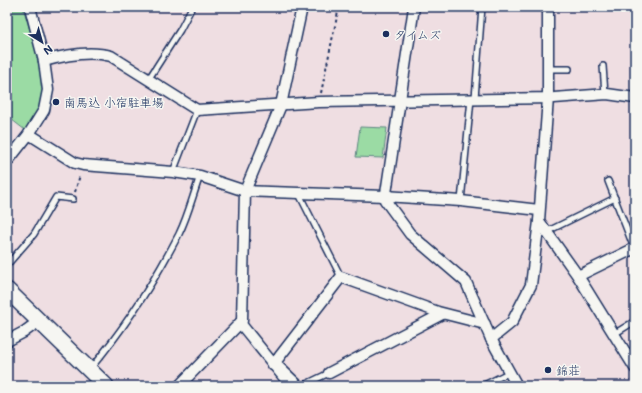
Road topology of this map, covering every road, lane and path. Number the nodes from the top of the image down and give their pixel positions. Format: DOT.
graph roads {
  1 [pos="30,7"];
  2 [pos="192,7"];
  3 [pos="302,7"];
  4 [pos="338,7"];
  5 [pos="414,7"];
  6 [pos="482,7"];
  7 [pos="548,7"];
  8 [pos="44,61"];
  9 [pos="603,66"];
  10 [pos="548,69"];
  11 [pos="569,69"];
  12 [pos="148,80"];
  13 [pos="605,94"];
  14 [pos="473,98"];
  15 [pos="548,98"];
  16 [pos="635,98"];
  17 [pos="399,99"];
  18 [pos="319,102"];
  19 [pos="281,105"];
  20 [pos="197,110"];
  21 [pos="30,134"];
  22 [pos="7,162"];
  23 [pos="83,165"];
  24 [pos="173,172"];
  25 [pos="200,176"];
  26 [pos="608,180"];
  27 [pos="245,191"];
  28 [pos="298,191"];
  29 [pos="385,196"];
  30 [pos="615,198"];
  31 [pos="73,199"];
  32 [pos="461,201"];
  33 [pos="539,210"];
  34 [pos="539,221"];
  35 [pos="546,232"];
  36 [pos="635,248"];
  37 [pos="7,265"];
  38 [pos="578,276"];
  39 [pos="341,277"];
  40 [pos="7,290"];
  41 [pos="442,314"];
  42 [pos="39,321"];
  43 [pos="635,321"];
  44 [pos="240,323"];
  45 [pos="485,324"];
  46 [pos="614,334"];
  47 [pos="491,339"];
  48 [pos="7,341"];
  49 [pos="275,363"];
  50 [pos="635,368"];
  51 [pos="90,370"];
  52 [pos="510,372"];
  53 [pos="329,373"];
  54 [pos="106,386"];
  55 [pos="179,386"];
  56 [pos="290,386"];
  57 [pos="482,386"];
  58 [pos="518,386"];
  1 -- 8 [label="street"];
  2 -- 12 [label="lane"];
  3 -- 19 [label="street"];
  4 -- 18 [label="path"];
  5 -- 17 [label="street"];
  6 -- 14 [label="lane"];
  7 -- 10 [label="street"];
  8 -- 12 [label="street"];
  8 -- 21 [label="street"];
  9 -- 13 [label="lane"];
  10 -- 11 [label="lane"];
  10 -- 15 [label="street"];
  12 -- 20 [label="street"];
  13 -- 15 [label="street"];
  13 -- 16 [label="street"];
  14 -- 15 [label="street"];
  14 -- 17 [label="street"];
  14 -- 32 [label="lane"];
  15 -- 33 [label="street"];
  17 -- 18 [label="street"];
  17 -- 29 [label="street"];
  18 -- 19 [label="street"];
  19 -- 20 [label="street"];
  19 -- 27 [label="street"];
  20 -- 24 [label="lane"];
  21 -- 22 [label="street"];
  21 -- 23 [label="street"];
  23 -- 24 [label="street"];
  23 -- 31 [label="path"];
  24 -- 25 [label="street"];
  25 -- 27 [label="street"];
  25 -- 51 [label="lane"];
  26 -- 30 [label="lane"];
  27 -- 28 [label="street"];
  27 -- 44 [label="street"];
  28 -- 29 [label="street"];
  28 -- 39 [label="lane"];
  29 -- 32 [label="street"];
  29 -- 45 [label="street"];
  30 -- 35 [label="lane"];
  30 -- 36 [label="lane"];
  31 -- 37 [label="lane"];
  32 -- 33 [label="street"];
  33 -- 34 [label="street"];
  34 -- 35 [label="street"];
  34 -- 47 [label="street"];
  35 -- 38 [label="street"];
  36 -- 38 [label="street"];
  38 -- 46 [label="street"];
  39 -- 41 [label="street"];
  39 -- 49 [label="street"];
  40 -- 42 [label="street"];
  41 -- 45 [label="street"];
  41 -- 53 [label="street"];
  42 -- 48 [label="street"];
  42 -- 51 [label="street"];
  43 -- 46 [label="lane"];
  44 -- 49 [label="street"];
  44 -- 55 [label="street"];
  45 -- 47 [label="street"];
  46 -- 50 [label="street"];
  47 -- 52 [label="street"];
  49 -- 53 [label="lane"];
  49 -- 56 [label="street"];
  51 -- 54 [label="street"];
  52 -- 57 [label="lane"];
  52 -- 58 [label="street"];
}
